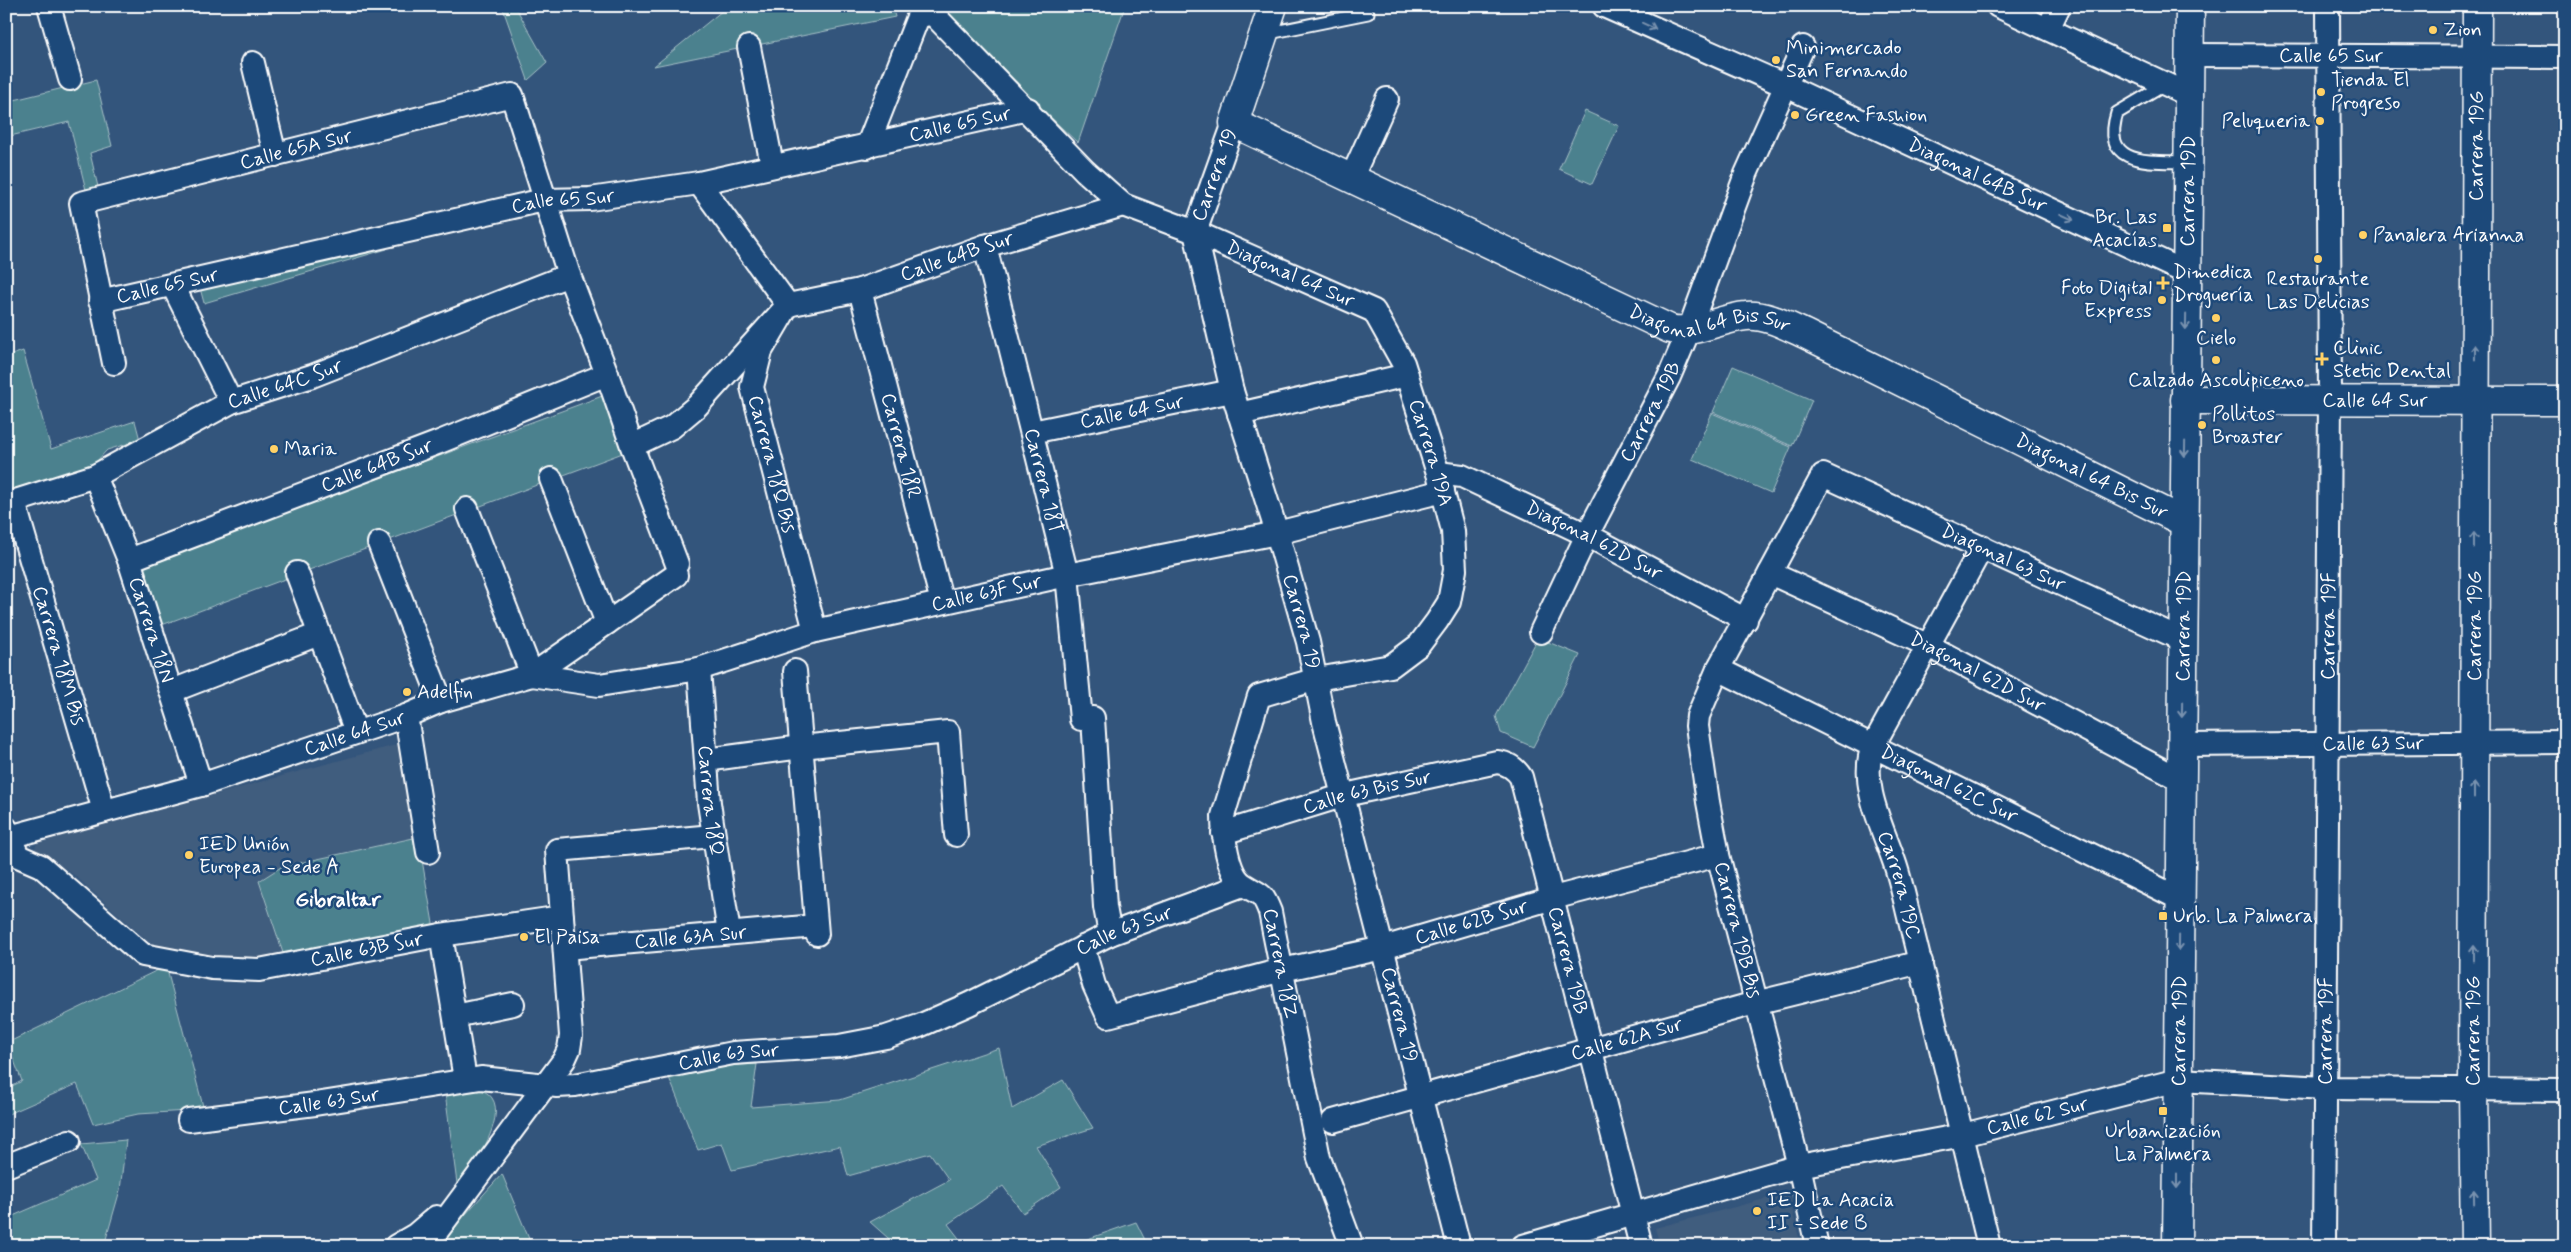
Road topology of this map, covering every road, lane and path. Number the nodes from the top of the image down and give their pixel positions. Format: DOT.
graph roads {
  1 [pos="49,6"];
  2 [pos="1273,6"];
  3 [pos="1604,6"];
  4 [pos="1998,6"];
  5 [pos="2058,6"];
  6 [pos="2190,6"];
  7 [pos="2328,6"];
  8 [pos="2477,6"];
  9 [pos="930,10"];
  10 [pos="1368,13"];
  11 [pos="2048,29"];
  12 [pos="1263,34"];
  13 [pos="749,47"];
  14 [pos="1803,47"];
  15 [pos="2189,55"];
  16 [pos="2328,56"];
  17 [pos="2476,56"];
  18 [pos="2565,57"];
  19 [pos="253,63"];
  20 [pos="70,79"];
  21 [pos="1784,85"];
  22 [pos="2177,90"];
  23 [pos="1387,99"];
  24 [pos="1028,109"];
  25 [pos="1234,123"];
  26 [pos="867,147"];
  27 [pos="274,155"];
  28 [pos="2188,162"];
  29 [pos="772,165"];
  30 [pos="1352,179"];
  31 [pos="699,183"];
  32 [pos="544,200"];
  33 [pos="1123,205"];
  34 [pos="1195,232"];
  35 [pos="985,246"];
  36 [pos="2187,273"];
  37 [pos="570,275"];
  38 [pos="173,286"];
  39 [pos="860,290"];
  40 [pos="100,301"];
  41 [pos="788,305"];
  42 [pos="1374,311"];
  43 [pos="1689,330"];
  44 [pos="114,363"];
  45 [pos="605,366"];
  46 [pos="1407,375"];
  47 [pos="1232,391"];
  48 [pos="2330,399"];
  49 [pos="2185,400"];
  50 [pos="2474,400"];
  51 [pos="2565,401"];
  52 [pos="231,402"];
  53 [pos="1240,414"];
  54 [pos="1032,432"];
  55 [pos="632,446"];
  56 [pos="1823,475"];
  57 [pos="95,476"];
  58 [pos="551,479"];
  59 [pos="1441,482"];
  60 [pos="10,503"];
  61 [pos="467,510"];
  62 [pos="2184,522"];
  63 [pos="1277,533"];
  64 [pos="1587,535"];
  65 [pos="379,543"];
  66 [pos="1982,547"];
  67 [pos="129,560"];
  68 [pos="1770,572"];
  69 [pos="296,573"];
  70 [pos="1067,575"];
  71 [pos="942,602"];
  72 [pos="1746,620"];
  73 [pos="608,624"];
  74 [pos="815,631"];
  75 [pos="1541,632"];
  76 [pos="319,634"];
  77 [pos="2183,640"];
  78 [pos="1929,646"];
  79 [pos="1718,668"];
  80 [pos="699,669"];
  81 [pos="795,671"];
  82 [pos="532,675"];
  83 [pos="1317,679"];
  84 [pos="172,690"];
  85 [pos="441,701"];
  86 [pos="406,716"];
  87 [pos="356,732"];
  88 [pos="2565,742"];
  89 [pos="2474,744"];
  90 [pos="2182,745"];
  91 [pos="2328,745"];
  92 [pos="801,746"];
  93 [pos="1873,746"];
  94 [pos="706,760"];
  95 [pos="1512,766"];
  96 [pos="2181,780"];
  97 [pos="201,785"];
  98 [pos="1345,795"];
  99 [pos="104,811"];
  100 [pos="1223,833"];
  101 [pos="956,835"];
  102 [pos="713,836"];
  103 [pos="10,845"];
  104 [pos="428,852"];
  105 [pos="1718,855"];
  106 [pos="1243,885"];
  107 [pos="1553,898"];
  108 [pos="2180,899"];
  109 [pos="562,917"];
  110 [pos="729,933"];
  111 [pos="1110,934"];
  112 [pos="441,935"];
  113 [pos="1083,947"];
  114 [pos="565,948"];
  115 [pos="1383,948"];
  116 [pos="1921,962"];
  117 [pos="1282,970"];
  118 [pos="1755,1003"];
  119 [pos="513,1004"];
  120 [pos="455,1016"];
  121 [pos="1591,1048"];
  122 [pos="465,1079"];
  123 [pos="2178,1080"];
  124 [pos="546,1084"];
  125 [pos="2326,1088"];
  126 [pos="2472,1089"];
  127 [pos="2565,1090"];
  128 [pos="1421,1098"];
  129 [pos="189,1120"];
  130 [pos="1334,1121"];
  131 [pos="1963,1135"];
  132 [pos="69,1141"];
  133 [pos="6,1166"];
  134 [pos="1799,1166"];
  135 [pos="470,1187"];
  136 [pos="1632,1213"];
  137 [pos="396,1246"];
  138 [pos="426,1246"];
  139 [pos="1352,1246"];
  140 [pos="1459,1246"];
  141 [pos="1523,1246"];
  142 [pos="1640,1246"];
  143 [pos="1817,1246"];
  144 [pos="1989,1246"];
  145 [pos="2177,1246"];
  146 [pos="2324,1246"];
  147 [pos="2475,1246"];
  1 -- 20 [label="street"];
  2 -- 12 [label="street, Carrera 19"];
  3 -- 21 [label="street, Diagonal 64B Sur, one-way"];
  4 -- 11 [label="street"];
  5 -- 11 [label="street"];
  6 -- 15 [label="street, Carrera 19D"];
  7 -- 16 [label="street, Carrera 19F"];
  8 -- 17 [label="street, Carrera 19G"];
  9 -- 24 [label="street"];
  9 -- 26 [label="street"];
  10 -- 12 [label="lane"];
  11 -- 22 [label="street"];
  12 -- 25 [label="street, Carrera 19"];
  13 -- 29 [label="street"];
  14 -- 21 [label="street, Carrera 19B"];
  15 -- 16 [label="street, Calle 65 Sur"];
  15 -- 22 [label="street, Carrera 19D"];
  16 -- 17 [label="street, Calle 65 Sur"];
  16 -- 48 [label="street, Carrera 19F"];
  17 -- 18 [label="street, Calle 65 Sur"];
  50 -- 17 [label="street, Carrera 19G, one-way"];
  19 -- 27 [label="street"];
  21 -- 36 [label="street, Diagonal 64B Sur, one-way"];
  21 -- 43 [label="street, Carrera 19B"];
  22 -- 28 [label="street, Carrera 19D"];
  22 -- 28 [label="lane"];
  23 -- 30 [label="street"];
  24 -- 26 [label="street, Calle 65 Sur"];
  24 -- 33 [label="street"];
  25 -- 30 [label="street, Diagonal 64 Bis Sur"];
  25 -- 34 [label="street, Carrera 19"];
  26 -- 29 [label="street, Calle 65 Sur"];
  27 -- 32 [label="street, Calle 65A Sur"];
  27 -- 40 [label="street, Calle 65A Sur"];
  28 -- 36 [label="street, Carrera 19D"];
  29 -- 31 [label="street, Calle 65 Sur"];
  30 -- 43 [label="street, Diagonal 64 Bis Sur"];
  31 -- 32 [label="street, Calle 65 Sur"];
  31 -- 41 [label="street"];
  32 -- 37 [label="street"];
  32 -- 38 [label="street, Calle 65 Sur"];
  33 -- 34 [label="street, Diagonal 64 Sur"];
  33 -- 35 [label="street, Calle 64B Sur"];
  34 -- 42 [label="street, Diagonal 64 Sur"];
  34 -- 47 [label="street, Carrera 19"];
  35 -- 39 [label="street, Calle 64B Sur"];
  35 -- 54 [label="street, Carrera 18T"];
  36 -- 49 [label="street, Carrera 19D, one-way"];
  37 -- 45 [label="street"];
  37 -- 52 [label="street, Calle 64C Sur"];
  38 -- 40 [label="street, Calle 65 Sur"];
  38 -- 52 [label="street"];
  39 -- 41 [label="street, Calle 64B Sur"];
  39 -- 71 [label="street, Carrera 18R"];
  40 -- 44 [label="street"];
  41 -- 55 [label="street"];
  41 -- 74 [label="street, Carrera 18Q Bis"];
  42 -- 46 [label="street, Carrera 19A"];
  43 -- 62 [label="street, Diagonal 64 Bis Sur"];
  43 -- 64 [label="street, Carrera 19B"];
  45 -- 55 [label="street"];
  45 -- 67 [label="street, Calle 64B Sur"];
  46 -- 53 [label="street"];
  46 -- 59 [label="street, Carrera 19A"];
  47 -- 53 [label="street, Carrera 19"];
  47 -- 54 [label="street, Calle 64 Sur"];
  48 -- 49 [label="street, Calle 64 Sur"];
  48 -- 50 [label="street, Calle 64 Sur"];
  48 -- 91 [label="street, Carrera 19F"];
  49 -- 62 [label="street, Carrera 19D, one-way"];
  50 -- 51 [label="street, Calle 64 Sur"];
  89 -- 50 [label="street, Carrera 19G, one-way"];
  52 -- 57 [label="street, Calle 64C Sur"];
  53 -- 63 [label="street, Carrera 19"];
  54 -- 70 [label="street, Carrera 18T"];
  55 -- 73 [label="street, Calle 64 Sur"];
  56 -- 66 [label="street, Diagonal 63 Sur"];
  56 -- 68 [label="street, Carrera 19B Bis"];
  57 -- 60 [label="street, Calle 64C Sur"];
  57 -- 67 [label="street, Carrera 18N"];
  58 -- 73 [label="street"];
  59 -- 63 [label="street, Calle 63F Sur"];
  59 -- 64 [label="street, Diagonal 62D Sur"];
  59 -- 83 [label="street, Carrera 19A"];
  60 -- 99 [label="street, Carrera 18M Bis"];
  61 -- 82 [label="street"];
  62 -- 77 [label="street, Carrera 19D"];
  63 -- 70 [label="street, Calle 63F Sur"];
  63 -- 83 [label="street, Carrera 19"];
  64 -- 72 [label="street, Diagonal 62D Sur"];
  64 -- 75 [label="street, Carrera 19B"];
  65 -- 85 [label="street"];
  66 -- 77 [label="street, Diagonal 63 Sur"];
  66 -- 78 [label="street, Carrera 19C"];
  67 -- 84 [label="street, Carrera 18N"];
  68 -- 72 [label="street, Carrera 19B Bis"];
  68 -- 78 [label="street, Diagonal 62D Sur"];
  69 -- 76 [label="street"];
  70 -- 71 [label="street, Calle 63F Sur"];
  70 -- 111 [label="street, Carrera 18T"];
  71 -- 74 [label="street, Calle 63F Sur"];
  72 -- 79 [label="street, Carrera 19B Bis"];
  73 -- 82 [label="street, Calle 64 Sur"];
  74 -- 80 [label="street, Calle 63F Sur"];
  76 -- 84 [label="street"];
  76 -- 87 [label="street"];
  77 -- 90 [label="street, Carrera 19D, one-way"];
  78 -- 93 [label="street, Carrera 19C"];
  78 -- 96 [label="street, Diagonal 62D Sur"];
  79 -- 93 [label="street, Diagonal 62C Sur"];
  79 -- 105 [label="street, Carrera 19B Bis"];
  80 -- 82 [label="street, Calle 63F Sur"];
  80 -- 94 [label="street, Carrera 18Q"];
  81 -- 92 [label="street"];
  82 -- 85 [label="street, Calle 64 Sur"];
  83 -- 98 [label="street, Carrera 19"];
  83 -- 100 [label="street, Carrera 18Z"];
  84 -- 97 [label="street, Carrera 18N"];
  85 -- 86 [label="street, Calle 64 Sur"];
  86 -- 87 [label="street, Calle 64 Sur"];
  86 -- 104 [label="street"];
  87 -- 97 [label="street, Calle 64 Sur"];
  88 -- 89 [label="street, Calle 63 Sur"];
  89 -- 91 [label="street, Calle 63 Sur"];
  126 -- 89 [label="street, Carrera 19G, one-way"];
  90 -- 91 [label="street, Calle 63 Sur"];
  90 -- 96 [label="street, Carrera 19D"];
  91 -- 125 [label="street, Carrera 19F"];
  92 -- 94 [label="street"];
  92 -- 101 [label="street"];
  92 -- 110 [label="street, Calle 63A Sur"];
  93 -- 108 [label="street, Diagonal 62C Sur"];
  93 -- 116 [label="street, Carrera 19C"];
  94 -- 102 [label="street, Carrera 18Q"];
  95 -- 98 [label="street, Calle 63 Bis Sur"];
  95 -- 107 [label="street, Carrera 19B"];
  96 -- 108 [label="street, Carrera 19D"];
  97 -- 99 [label="street, Calle 64 Sur"];
  98 -- 100 [label="street, Calle 63 Bis Sur"];
  98 -- 115 [label="street, Carrera 19"];
  99 -- 103 [label="street, Calle 64 Sur"];
  100 -- 106 [label="street, Carrera 18Z"];
  102 -- 109 [label="street"];
  102 -- 110 [label="street, Carrera 18Q"];
  103 -- 112 [label="street, Calle 63B Sur"];
  105 -- 107 [label="street, Calle 62B Sur"];
  105 -- 118 [label="street, Carrera 19B Bis"];
  106 -- 111 [label="street, Calle 63 Sur"];
  106 -- 117 [label="street, Carrera 18Z"];
  107 -- 115 [label="street, Calle 62B Sur"];
  107 -- 121 [label="street, Carrera 19B"];
  108 -- 123 [label="street, Carrera 19D, one-way"];
  109 -- 112 [label="street, Calle 63B Sur"];
  109 -- 114 [label="street"];
  110 -- 114 [label="street, Calle 63A Sur"];
  111 -- 113 [label="street, Calle 63 Sur"];
  112 -- 120 [label="street"];
  113 -- 117 [label="street, Calle 62B Sur"];
  113 -- 124 [label="street, Calle 63 Sur"];
  114 -- 124 [label="street"];
  115 -- 117 [label="street, Calle 62B Sur"];
  115 -- 128 [label="street, Carrera 19"];
  116 -- 118 [label="street, Calle 62A Sur"];
  116 -- 131 [label="street, Carrera 19C"];
  117 -- 139 [label="street, Carrera 18Z"];
  118 -- 121 [label="street, Calle 62A Sur"];
  118 -- 134 [label="street, Carrera 19B Bis"];
  119 -- 120 [label="street"];
  120 -- 122 [label="street"];
  121 -- 128 [label="street, Calle 62A Sur"];
  121 -- 136 [label="street, Carrera 19B"];
  122 -- 124 [label="street, Calle 63 Sur"];
  122 -- 129 [label="street, Calle 63 Sur"];
  123 -- 125 [label="street, Calle 62 Sur"];
  123 -- 131 [label="street, Calle 62 Sur"];
  123 -- 145 [label="street, Carrera 19D, one-way"];
  124 -- 135 [label="street"];
  125 -- 126 [label="street, Calle 62 Sur"];
  125 -- 146 [label="street, Carrera 19F"];
  126 -- 127 [label="street, Calle 62 Sur"];
  147 -- 126 [label="street, Carrera 19G, one-way"];
  128 -- 130 [label="street, Calle 62A Sur"];
  128 -- 140 [label="street, Carrera 19"];
  131 -- 134 [label="street, Calle 62 Sur"];
  131 -- 144 [label="street, Carrera 19C"];
  132 -- 133 [label="street"];
  134 -- 136 [label="street, Calle 62 Sur"];
  134 -- 143 [label="street, Carrera 19B Bis"];
  135 -- 137 [label="street"];
  135 -- 138 [label="street"];
  136 -- 141 [label="street, Calle 62 Sur"];
  136 -- 142 [label="street, Carrera 19B"];
}
